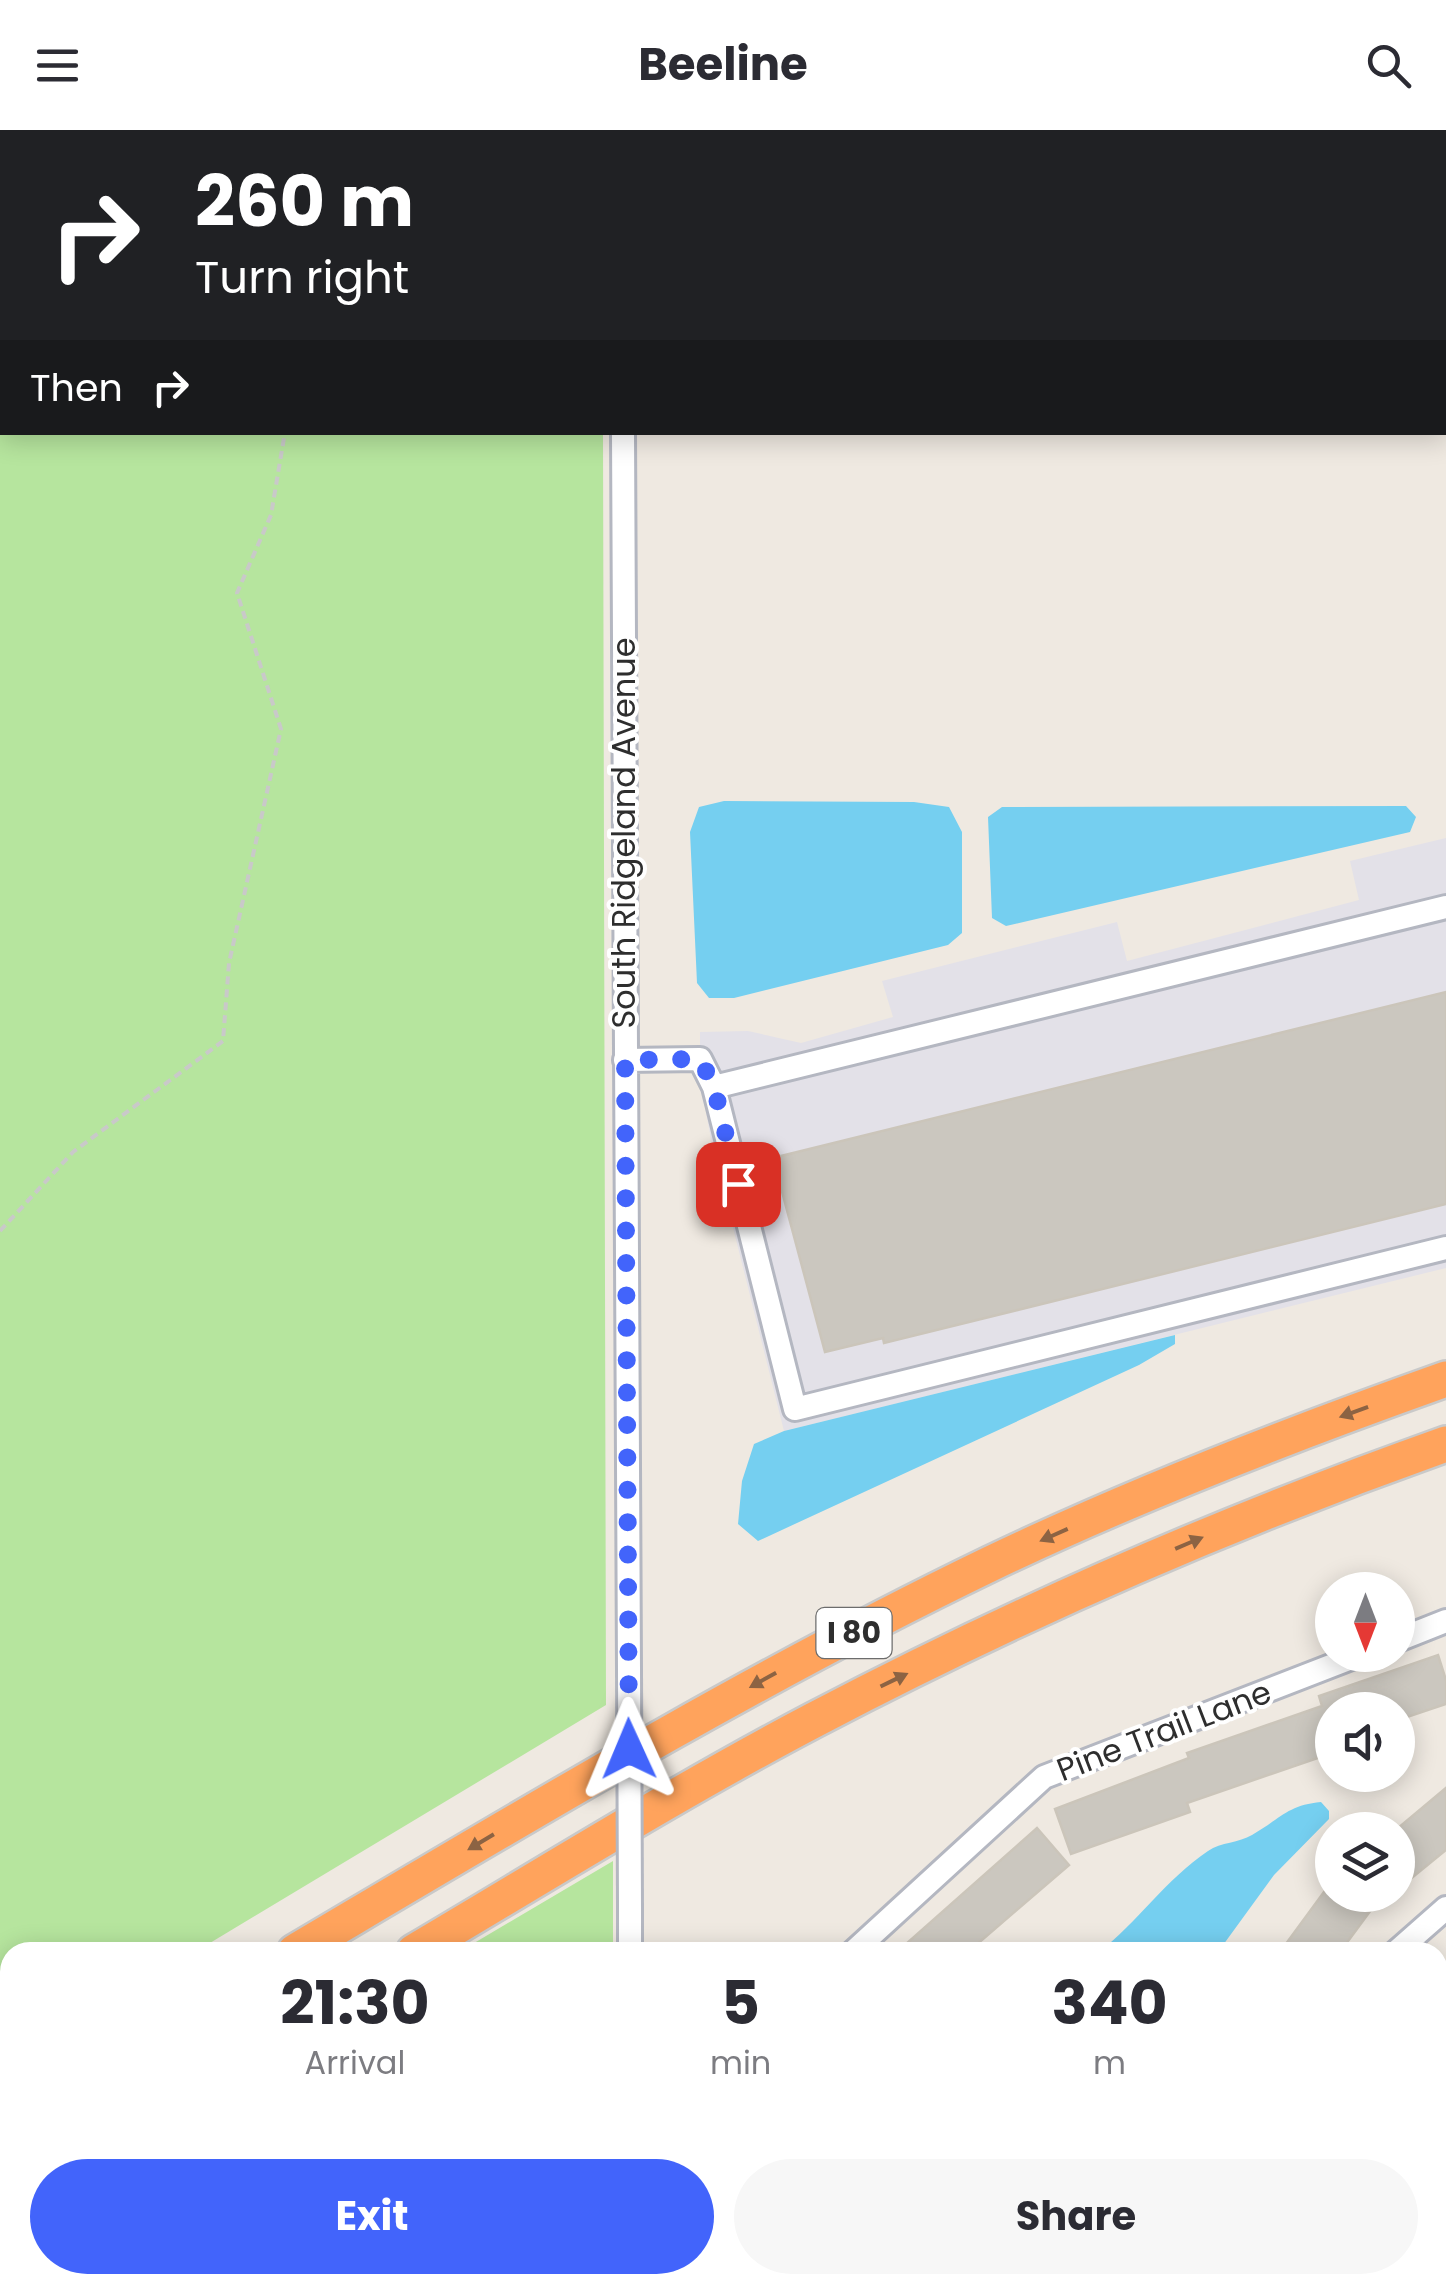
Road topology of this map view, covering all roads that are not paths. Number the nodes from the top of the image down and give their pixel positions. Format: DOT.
graph roads {
  1 [pos="623,435"];
  2 [pos="1446,908"];
  3 [pos="625,1060"];
  4 [pos="714,1087"];
  5 [pos="1446,1248"];
  6 [pos="1446,1379"];
  7 [pos="1446,1444"];
  8 [pos="1446,1621"];
  9 [pos="1415,1633"];
  10 [pos="1315,1672"];
  11 [pos="1446,1908"];
  12 [pos="312,1942"];
  13 [pos="431,1942"];
  14 [pos="630,1942"];
  15 [pos="864,1942"];
  16 [pos="1407,1942"];
  1 -- 3 [label="street, South Ridgeland Avenue"];
  2 -- 4 [label="street"];
  3 -- 4 [label="street"];
  3 -- 14 [label="street, South Ridgeland Avenue, bridge"];
  4 -- 5 [label="street"];
  6 -- 12 [label="highway, I 80, one-way"];
  13 -- 7 [label="highway, I 80, one-way"];
  8 -- 9 [label="street"];
  10 -- 15 [label="street, Pine Trail Lane"];
  11 -- 16 [label="street"];
}
